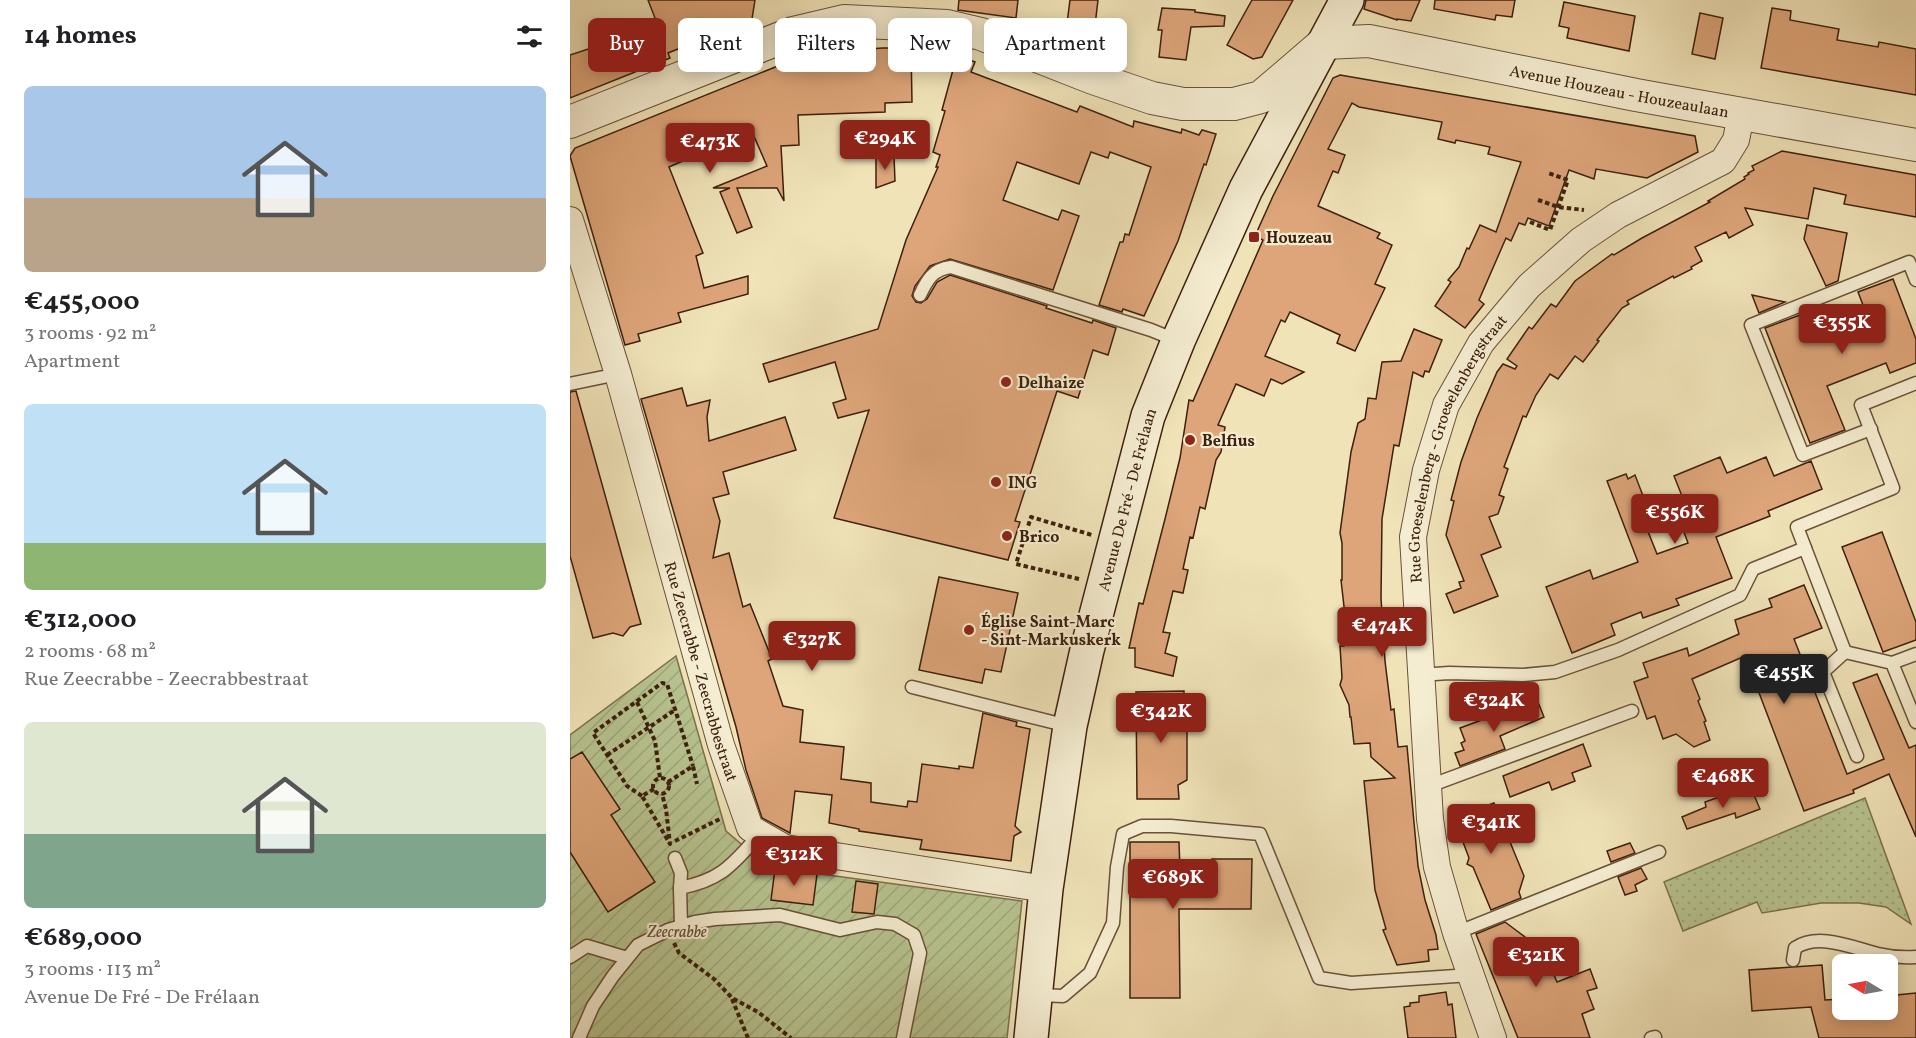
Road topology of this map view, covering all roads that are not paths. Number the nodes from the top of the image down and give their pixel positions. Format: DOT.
graph roads {
  1 [pos="1347,0"];
  2 [pos="844,11"];
  3 [pos="1324,43"];
  4 [pos="1742,115"];
  5 [pos="570,122"];
  6 [pos="1916,145"];
  7 [pos="570,220"];
  8 [pos="1916,280"];
  9 [pos="920,295"];
  10 [pos="1178,341"];
  11 [pos="618,374"];
  12 [pos="1916,383"];
  13 [pos="570,384"];
  14 [pos="1871,429"];
  15 [pos="1805,548"];
  16 [pos="1845,651"];
  17 [pos="1916,654"];
  18 [pos="1892,663"];
  19 [pos="1420,675"];
  20 [pos="912,687"];
  21 [pos="1632,711"];
  22 [pos="1916,722"];
  23 [pos="1070,726"];
  24 [pos="1857,756"];
  25 [pos="1429,786"];
  26 [pos="760,834"];
  27 [pos="1659,852"];
  28 [pos="675,858"];
  29 [pos="680,888"];
  30 [pos="1046,889"];
  31 [pos="681,926"];
  32 [pos="1456,933"];
  33 [pos="571,954"];
  34 [pos="1916,957"];
  35 [pos="627,958"];
  36 [pos="1793,960"];
  37 [pos="1471,975"];
  38 [pos="1037,995"];
  39 [pos="579,1038"];
  40 [pos="903,1038"];
  41 [pos="1031,1038"];
  42 [pos="1493,1038"];
  1 -- 3 [label="main road, Avenue De Fré - De Frélaan"];
  2 -- 3 [label="street"];
  2 -- 5 [label="street"];
  3 -- 4 [label="street, Avenue Houzeau - Houzeaulaan"];
  3 -- 10 [label="main road, Avenue De Fré - De Frélaan"];
  4 -- 6 [label="street, Avenue Houzeau - Houzeaulaan"];
  4 -- 19 [label="street, Rue Groeselenberg - Groeselenbergstraat"];
  7 -- 11 [label="street, Rue Zeecrabbe - Zeecrabbestraat"];
  8 -- 14 [label="lane"];
  9 -- 10 [label="lane"];
  10 -- 23 [label="main road, Avenue De Fré - De Frélaan"];
  11 -- 13 [label="lane"];
  11 -- 26 [label="street, Rue Zeecrabbe - Zeecrabbestraat"];
  12 -- 14 [label="lane"];
  14 -- 15 [label="lane"];
  15 -- 16 [label="lane"];
  15 -- 19 [label="lane"];
  16 -- 18 [label="lane"];
  16 -- 24 [label="lane"];
  17 -- 18 [label="lane"];
  18 -- 22 [label="lane"];
  19 -- 25 [label="street, Rue Groeselenberg - Groeselenbergstraat"];
  20 -- 23 [label="lane"];
  21 -- 25 [label="lane"];
  23 -- 30 [label="main road, Avenue De Fré - De Frélaan"];
  25 -- 32 [label="street, Rue Groeselenberg - Groeselenbergstraat"];
  26 -- 29 [label="lane"];
  26 -- 30 [label="street, Rue Zeecrabbe - Zeecrabbestraat"];
  27 -- 32 [label="lane"];
  28 -- 29 [label="lane"];
  29 -- 31 [label="lane"];
  30 -- 38 [label="main road, Avenue De Fré - De Frélaan"];
  31 -- 35 [label="lane"];
  31 -- 40 [label="lane"];
  32 -- 37 [label="street, Rue Groeselenberg - Groeselenbergstraat"];
  33 -- 35 [label="lane"];
  34 -- 36 [label="lane"];
  35 -- 39 [label="lane"];
  37 -- 38 [label="lane"];
  37 -- 42 [label="street, Rue Groeselenberg - Groeselenbergstraat"];
  38 -- 41 [label="main road, Avenue De Fré - De Frélaan"];
}
